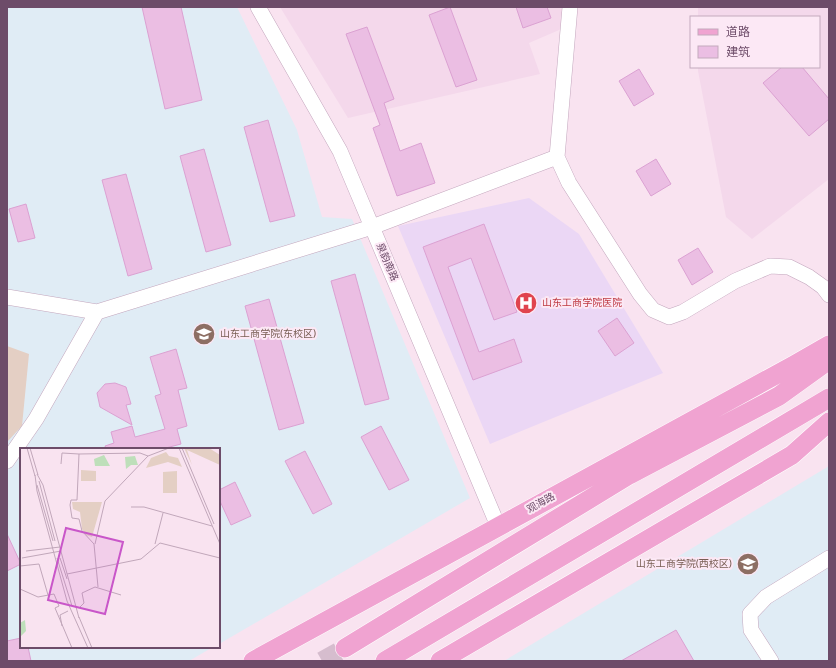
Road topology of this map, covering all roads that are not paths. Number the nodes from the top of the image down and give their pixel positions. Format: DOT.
graph roads {
  1 [pos="258,7"];
  2 [pos="570,7"];
  3 [pos="557,157"];
  4 [pos="372,226"];
  5 [pos="829,295"];
  6 [pos="7,297"];
  7 [pos="97,312"];
  8 [pos="829,345"];
  9 [pos="829,360"];
  10 [pos="829,398"];
  11 [pos="829,422"];
  12 [pos="7,461"];
  13 [pos="498,526"];
  14 [pos="829,558"];
  15 [pos="345,648"];
  16 [pos="260,659"];
  17 [pos="385,661"];
  18 [pos="440,661"];
  19 [pos="771,661"];
  1 -- 4 [label="street, 泉韵南路"];
  2 -- 3 [label="street"];
  3 -- 4 [label="street"];
  3 -- 5 [label="street"];
  4 -- 7 [label="street"];
  4 -- 13 [label="street, 泉韵南路"];
  6 -- 7 [label="street"];
  7 -- 12 [label="street"];
  8 -- 13 [label="main road, 观海路"];
  9 -- 15 [label="main road"];
  10 -- 17 [label="main road"];
  11 -- 18 [label="main road"];
  13 -- 16 [label="main road, 观海路"];
  14 -- 19 [label="street"];
}
